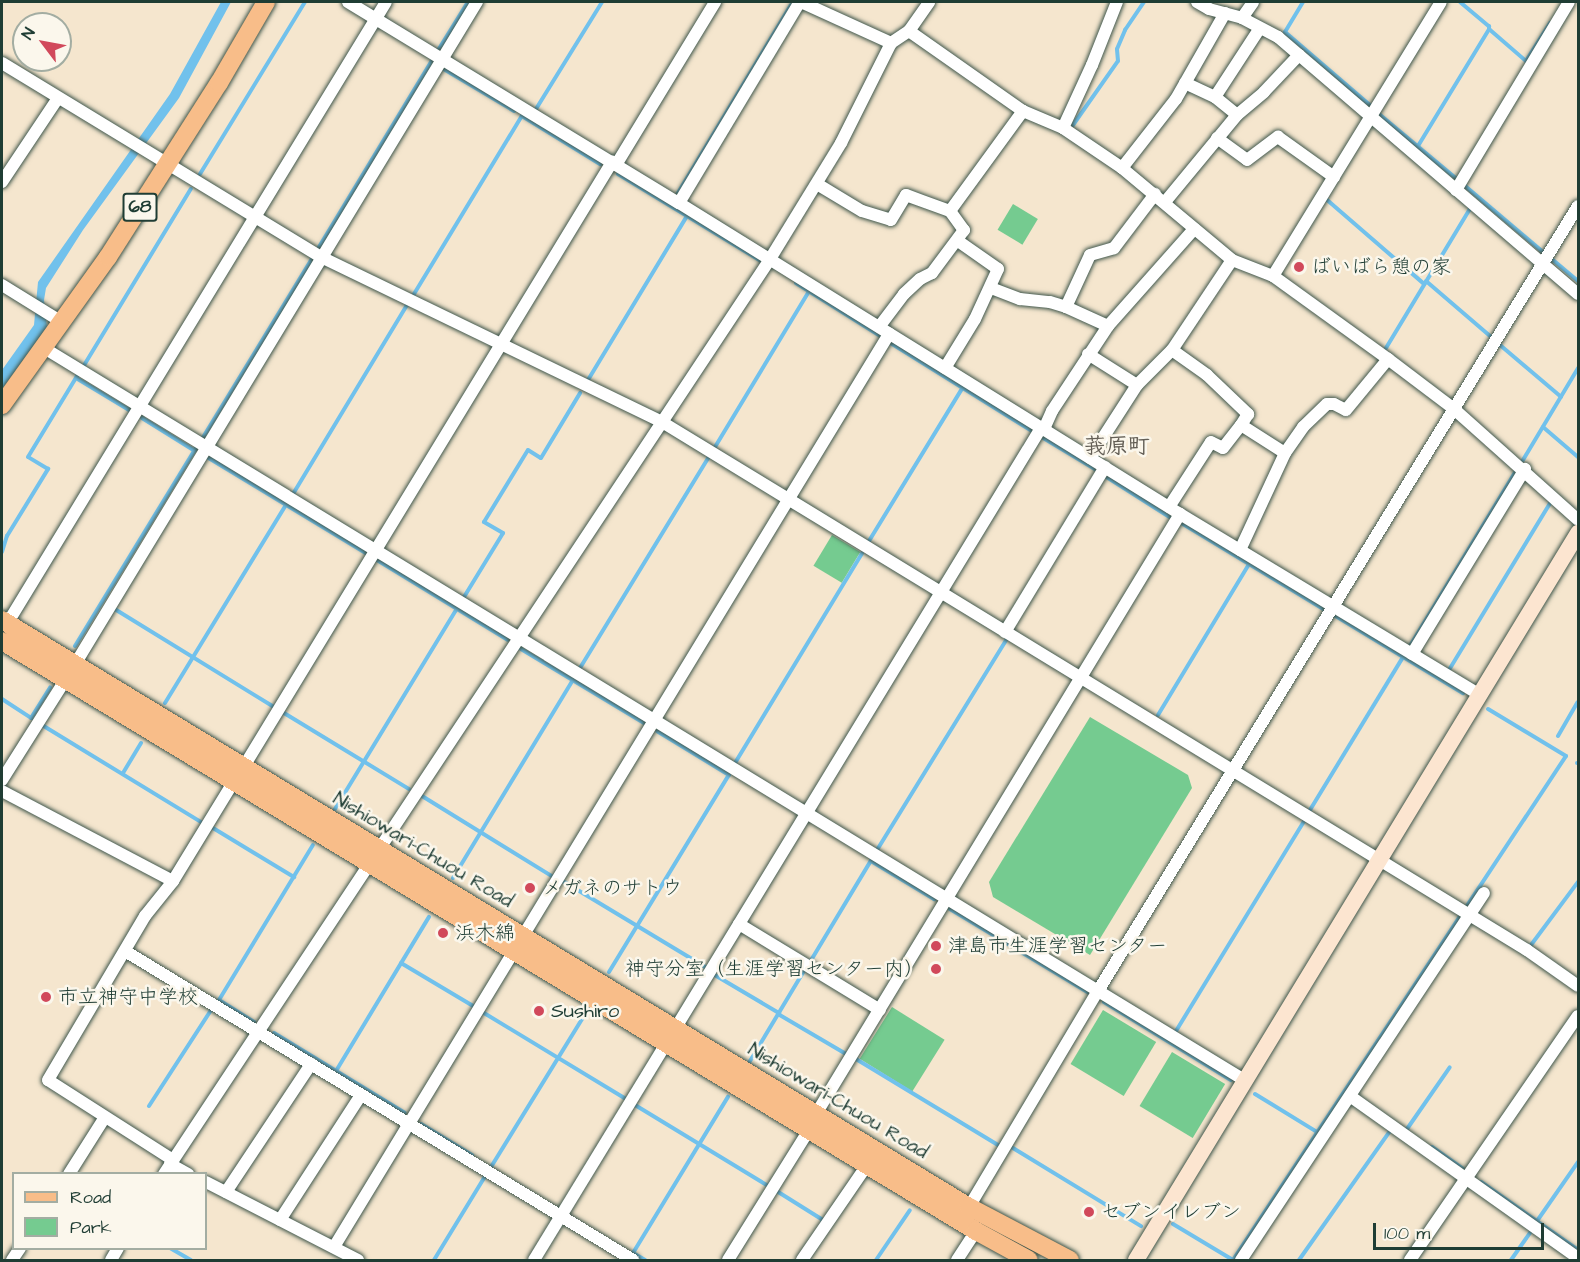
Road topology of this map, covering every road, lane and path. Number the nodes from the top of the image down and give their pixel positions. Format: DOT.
graph roads {
  1 [pos="266,2"];
  2 [pos="348,2"];
  3 [pos="386,2"];
  4 [pos="477,2"];
  5 [pos="715,2"];
  6 [pos="801,2"];
  7 [pos="929,2"];
  8 [pos="1117,2"];
  9 [pos="1197,2"];
  10 [pos="1253,2"];
  11 [pos="1441,2"];
  12 [pos="1569,2"];
  13 [pos="1225,13"];
  14 [pos="376,18"];
  15 [pos="1242,18"];
  16 [pos="1260,28"];
  17 [pos="909,32"];
  18 [pos="891,43"];
  19 [pos="1299,55"];
  20 [pos="442,59"];
  21 [pos="2,63"];
  22 [pos="1185,83"];
  23 [pos="1215,97"];
  24 [pos="58,98"];
  25 [pos="1023,111"];
  26 [pos="1237,115"];
  27 [pos="1371,117"];
  28 [pos="1062,128"];
  29 [pos="1217,138"];
  30 [pos="614,163"];
  31 [pos="168,166"];
  32 [pos="1122,168"];
  33 [pos="1334,177"];
  34 [pos="2,182"];
  35 [pos="817,184"];
  36 [pos="1456,190"];
  37 [pos="1160,198"];
  38 [pos="680,203"];
  39 [pos="1578,206"];
  40 [pos="950,211"];
  41 [pos="255,218"];
  42 [pos="1194,229"];
  43 [pos="958,241"];
  44 [pos="321,257"];
  45 [pos="770,259"];
  46 [pos="1232,260"];
  47 [pos="1543,265"];
  48 [pos="1274,276"];
  49 [pos="2,285"];
  50 [pos="991,288"];
  51 [pos="1578,294"];
  52 [pos="1066,307"];
  53 [pos="62,322"];
  54 [pos="1108,326"];
  55 [pos="884,330"];
  56 [pos="501,344"];
  57 [pos="44,348"];
  58 [pos="1172,350"];
  59 [pos="1088,354"];
  60 [pos="1388,359"];
  61 [pos="945,368"];
  62 [pos="1137,386"];
  63 [pos="2,405"];
  64 [pos="139,408"];
  65 [pos="1454,409"];
  66 [pos="662,422"];
  67 [pos="1241,425"];
  68 [pos="1042,429"];
  69 [pos="206,448"];
  70 [pos="1285,453"];
  71 [pos="1090,458"];
  72 [pos="1105,467"];
  73 [pos="1525,469"];
  74 [pos="788,500"];
  75 [pos="1169,507"];
  76 [pos="1180,514"];
  77 [pos="1578,520"];
  78 [pos="1578,533"];
  79 [pos="1240,550"];
  80 [pos="375,551"];
  81 [pos="941,593"];
  82 [pos="1333,606"];
  83 [pos="4,628"];
  84 [pos="1005,632"];
  85 [pos="519,638"];
  86 [pos="1412,654"];
  87 [pos="69,672"];
  88 [pos="1081,678"];
  89 [pos="1480,695"];
  90 [pos="654,720"];
  91 [pos="1233,771"];
  92 [pos="239,775"];
  93 [pos="2,780"];
  94 [pos="2,791"];
  95 [pos="806,814"];
  96 [pos="374,856"];
  97 [pos="1380,860"];
  98 [pos="173,881"];
  99 [pos="1484,894"];
  100 [pos="947,899"];
  101 [pos="1465,913"];
  102 [pos="739,924"];
  103 [pos="518,944"];
  104 [pos="125,951"];
  105 [pos="1578,986"];
  106 [pos="1098,991"];
  107 [pos="880,1010"];
  108 [pos="1578,1016"];
  109 [pos="258,1031"];
  110 [pos="671,1036"];
  111 [pos="311,1064"];
  112 [pos="1246,1081"];
  113 [pos="361,1095"];
  114 [pos="1350,1096"];
  115 [pos="105,1117"];
  116 [pos="812,1122"];
  117 [pos="409,1124"];
  118 [pos="867,1165"];
  119 [pos="169,1166"];
  120 [pos="70,1172"];
  121 [pos="185,1172"];
  122 [pos="1465,1180"];
  123 [pos="207,1182"];
  124 [pos="226,1192"];
  125 [pos="969,1207"];
  126 [pos="561,1217"];
  127 [pos="280,1220"];
  128 [pos="976,1231"];
  129 [pos="333,1247"];
  130 [pos="1578,1258"];
  131 [pos="358,1260"];
  132 [pos="534,1260"];
  133 [pos="633,1260"];
  134 [pos="728,1260"];
  135 [pos="802,1260"];
  136 [pos="957,1260"];
  137 [pos="1029,1260"];
  138 [pos="1070,1260"];
  139 [pos="1136,1260"];
  140 [pos="1241,1260"];
  141 [pos="1410,1260"];
  1 -- 31 [label="main road, 68"];
  2 -- 14 [label="street"];
  3 -- 14 [label="street"];
  4 -- 20 [label="street"];
  5 -- 30 [label="street"];
  6 -- 18 [label="street"];
  6 -- 38 [label="street"];
  7 -- 17 [label="street"];
  8 -- 28 [label="street"];
  9 -- 13 [label="street"];
  10 -- 15 [label="street"];
  11 -- 27 [label="street"];
  12 -- 36 [label="street"];
  13 -- 15 [label="street"];
  13 -- 22 [label="street"];
  14 -- 20 [label="street"];
  14 -- 41 [label="street"];
  15 -- 16 [label="street"];
  16 -- 19 [label="street"];
  16 -- 23 [label="street"];
  17 -- 18 [label="street"];
  17 -- 25 [label="street"];
  18 -- 35 [label="street"];
  19 -- 26 [label="street"];
  19 -- 27 [label="street"];
  20 -- 30 [label="street"];
  20 -- 44 [label="street"];
  21 -- 24 [label="street"];
  22 -- 23 [label="street"];
  22 -- 32 [label="street"];
  23 -- 26 [label="street"];
  24 -- 31 [label="street"];
  24 -- 34 [label="street"];
  25 -- 28 [label="street"];
  25 -- 40 [label="street"];
  26 -- 29 [label="street"];
  27 -- 33 [label="street"];
  27 -- 36 [label="street"];
  28 -- 32 [label="street"];
  29 -- 33 [label="street"];
  29 -- 37 [label="street"];
  30 -- 38 [label="street"];
  30 -- 56 [label="street"];
  31 -- 41 [label="street"];
  31 -- 53 [label="main road, 68"];
  32 -- 37 [label="street"];
  33 -- 48 [label="street"];
  35 -- 40 [label="street"];
  35 -- 45 [label="street"];
  36 -- 47 [label="street"];
  37 -- 42 [label="street"];
  37 -- 52 [label="street"];
  38 -- 45 [label="street"];
  39 -- 47 [label="street"];
  40 -- 43 [label="street"];
  41 -- 44 [label="street"];
  41 -- 64 [label="street"];
  42 -- 46 [label="street"];
  42 -- 54 [label="street"];
  43 -- 50 [label="street"];
  43 -- 55 [label="street"];
  44 -- 56 [label="street"];
  44 -- 69 [label="street"];
  45 -- 55 [label="street"];
  45 -- 66 [label="street"];
  46 -- 48 [label="street"];
  46 -- 58 [label="street"];
  47 -- 51 [label="street"];
  47 -- 65 [label="street"];
  48 -- 60 [label="street"];
  49 -- 53 [label="street"];
  50 -- 52 [label="street"];
  50 -- 61 [label="street"];
  52 -- 54 [label="street"];
  53 -- 57 [label="main road, 68"];
  54 -- 59 [label="street"];
  55 -- 61 [label="street"];
  55 -- 74 [label="street"];
  56 -- 66 [label="street"];
  56 -- 80 [label="street"];
  57 -- 63 [label="main road, 68"];
  57 -- 64 [label="street"];
  58 -- 62 [label="street"];
  58 -- 67 [label="street"];
  59 -- 62 [label="street"];
  59 -- 68 [label="street"];
  60 -- 65 [label="street"];
  60 -- 70 [label="street"];
  61 -- 68 [label="street"];
  62 -- 71 [label="street"];
  64 -- 69 [label="street"];
  64 -- 83 [label="street"];
  65 -- 73 [label="street"];
  65 -- 82 [label="street"];
  66 -- 74 [label="street"];
  66 -- 85 [label="street"];
  67 -- 70 [label="street"];
  67 -- 75 [label="street"];
  68 -- 71 [label="street"];
  68 -- 81 [label="street"];
  69 -- 80 [label="street"];
  69 -- 87 [label="street"];
  70 -- 79 [label="street"];
  71 -- 72 [label="street"];
  72 -- 75 [label="street"];
  72 -- 84 [label="street"];
  73 -- 77 [label="street"];
  73 -- 86 [label="street"];
  74 -- 81 [label="street"];
  74 -- 90 [label="street"];
  75 -- 76 [label="street"];
  76 -- 79 [label="street"];
  76 -- 88 [label="street"];
  78 -- 89 [label="street"];
  79 -- 82 [label="street"];
  80 -- 85 [label="street"];
  80 -- 92 [label="street"];
  81 -- 84 [label="street"];
  81 -- 95 [label="street"];
  82 -- 86 [label="street"];
  82 -- 91 [label="street"];
  83 -- 87 [label="main road, Nishiowari-Chuou Road"];
  84 -- 88 [label="street"];
  85 -- 90 [label="street"];
  85 -- 96 [label="street"];
  86 -- 89 [label="street"];
  87 -- 92 [label="main road, Nishiowari-Chuou Road"];
  87 -- 93 [label="street"];
  88 -- 91 [label="street"];
  88 -- 100 [label="street"];
  89 -- 97 [label="street"];
  90 -- 95 [label="street"];
  90 -- 103 [label="street"];
  91 -- 97 [label="street"];
  91 -- 106 [label="street"];
  92 -- 96 [label="main road, Nishiowari-Chuou Road"];
  92 -- 98 [label="street"];
  94 -- 98 [label="street"];
  95 -- 100 [label="street"];
  95 -- 102 [label="street"];
  96 -- 103 [label="main road, Nishiowari-Chuou Road"];
  96 -- 109 [label="street"];
  97 -- 101 [label="street"];
  97 -- 112 [label="street"];
  98 -- 104 [label="street"];
  99 -- 101 [label="street"];
  100 -- 106 [label="street"];
  100 -- 107 [label="street"];
  101 -- 105 [label="street"];
  101 -- 114 [label="street"];
  102 -- 107 [label="street"];
  102 -- 110 [label="street"];
  103 -- 110 [label="main road, Nishiowari-Chuou Road"];
  103 -- 117 [label="street"];
  104 -- 109 [label="street"];
  104 -- 115 [label="street"];
  106 -- 112 [label="street"];
  106 -- 125 [label="street"];
  107 -- 116 [label="street"];
  108 -- 122 [label="street"];
  109 -- 111 [label="street"];
  109 -- 119 [label="street"];
  110 -- 116 [label="main road, Nishiowari-Chuou Road"];
  110 -- 126 [label="street"];
  111 -- 113 [label="street"];
  111 -- 124 [label="street"];
  112 -- 139 [label="street"];
  113 -- 117 [label="street"];
  113 -- 127 [label="street"];
  114 -- 122 [label="street"];
  114 -- 140 [label="street"];
  115 -- 119 [label="street"];
  115 -- 120 [label="street"];
  116 -- 118 [label="main road, Nishiowari-Chuou Road"];
  116 -- 125 [label="main road, Nishiowari-Chuou Road"];
  116 -- 134 [label="street"];
  117 -- 126 [label="street"];
  117 -- 129 [label="street"];
  118 -- 128 [label="main road, Nishiowari-Chuou Road"];
  118 -- 135 [label="street"];
  119 -- 121 [label="street"];
  122 -- 130 [label="street"];
  122 -- 141 [label="street"];
  123 -- 124 [label="street"];
  124 -- 127 [label="street"];
  125 -- 138 [label="main road, Nishiowari-Chuou Road"];
  126 -- 132 [label="street"];
  126 -- 133 [label="street"];
  127 -- 129 [label="street"];
  128 -- 136 [label="street"];
  128 -- 137 [label="main road, Nishiowari-Chuou Road"];
  129 -- 131 [label="street"];
}
